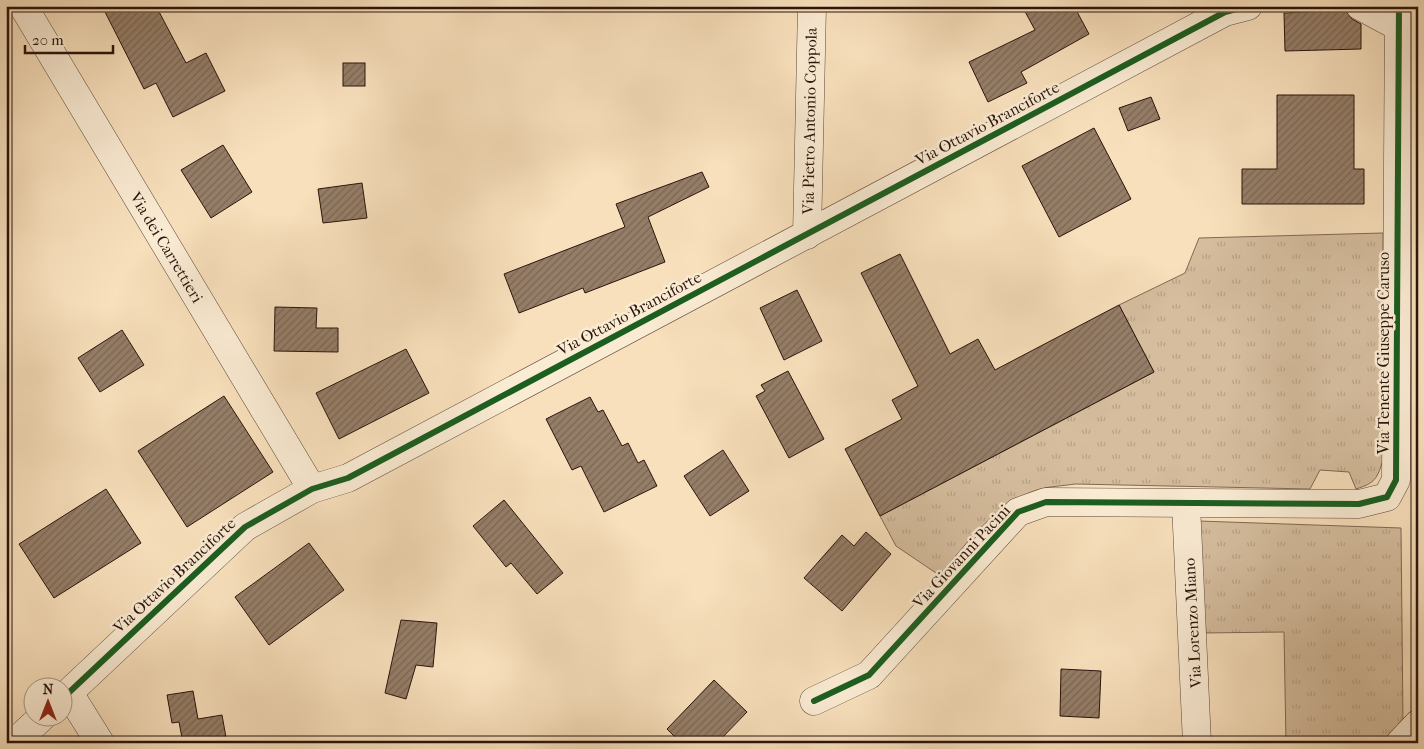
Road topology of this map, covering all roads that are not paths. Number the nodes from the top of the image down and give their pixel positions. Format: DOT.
graph roads {
  1 [pos="23,6"];
  2 [pos="812,6"];
  3 [pos="1248,6"];
  4 [pos="1360,6"];
  5 [pos="1399,16"];
  6 [pos="807,235"];
  7 [pos="312,489"];
  8 [pos="1186,504"];
  9 [pos="72,690"];
  10 [pos="814,701"];
  11 [pos="72,704"];
  12 [pos="1418,724"];
  13 [pos="32,726"];
  14 [pos="14,743"];
  15 [pos="100,743"];
  16 [pos="1197,743"];
  17 [pos="1400,743"];
  1 -- 7 [label="street, Via dei Carrettieri"];
  2 -- 6 [label="street, Via Pietro Antonio Coppola"];
  3 -- 6 [label="street, Via Ottavio Branciforte"];
  4 -- 5 [label="street"];
  5 -- 8 [label="street, Via Tenente Giuseppe Caruso"];
  6 -- 7 [label="street, Via Ottavio Branciforte"];
  7 -- 9 [label="street, Via Ottavio Branciforte"];
  8 -- 10 [label="street, Via Giovanni Pacini"];
  8 -- 16 [label="street, Via Lorenzo Miano"];
  11 -- 15 [label="street"];
  12 -- 17 [label="street"];
  13 -- 14 [label="street"];
}
